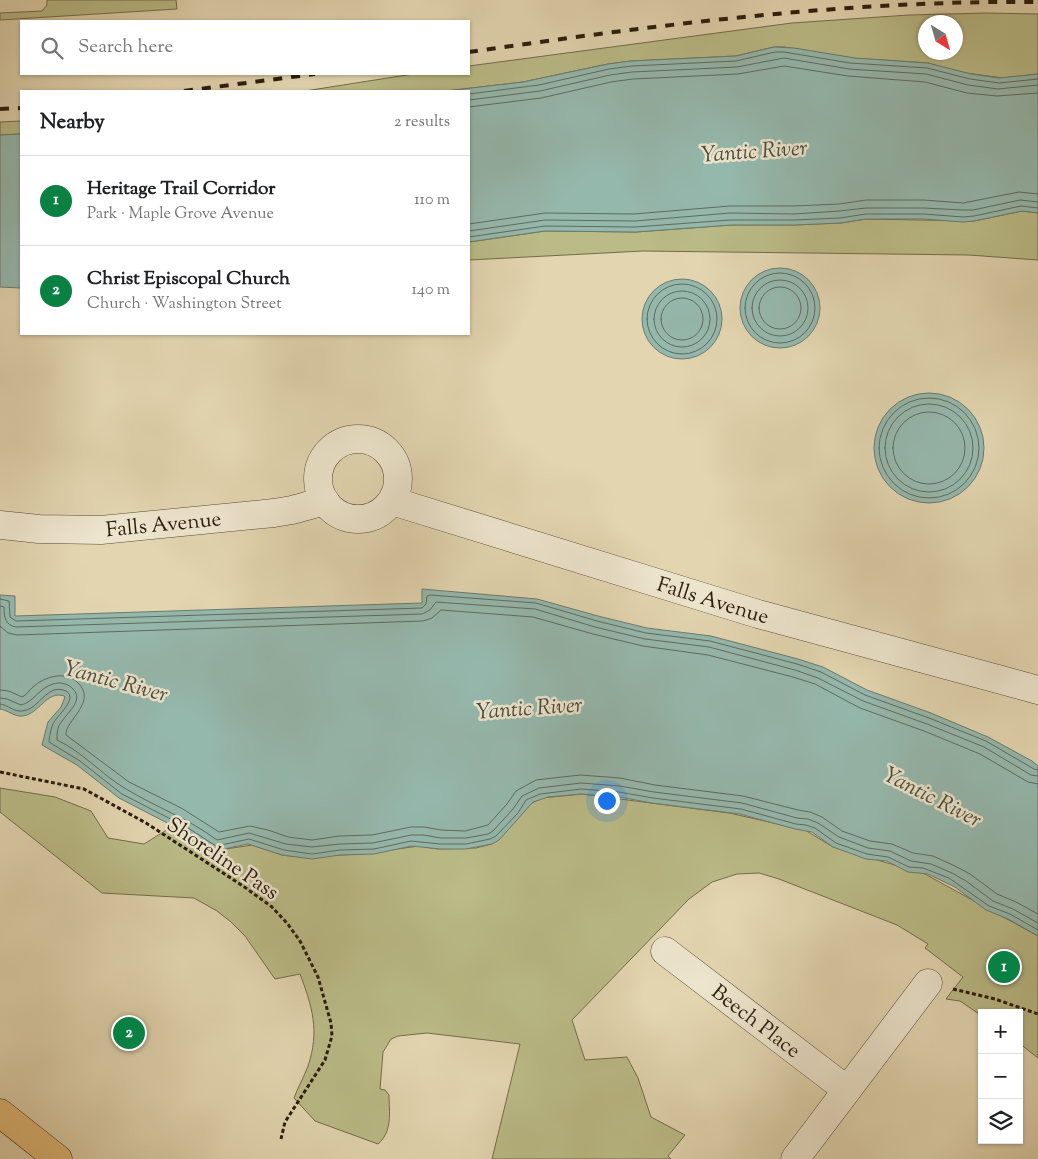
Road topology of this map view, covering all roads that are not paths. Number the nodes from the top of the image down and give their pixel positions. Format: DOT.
graph roads {
  1 [pos="325,501"];
  2 [pos="392,501"];
  3 [pos="0,524"];
  4 [pos="1038,690"];
  5 [pos="665,951"];
  6 [pos="928,983"];
  7 [pos="847,1090"];
  8 [pos="0,1113"];
  9 [pos="58,1159"];
  10 [pos="795,1159"];
  1 -- 2 [label="street"];
  1 -- 2 [label="street"];
  1 -- 3 [label="street, Falls Avenue"];
  2 -- 4 [label="street, Falls Avenue"];
  5 -- 7 [label="street, Beech Place"];
  6 -- 7 [label="street"];
  7 -- 10 [label="street"];
  8 -- 9 [label="highway"];
}
